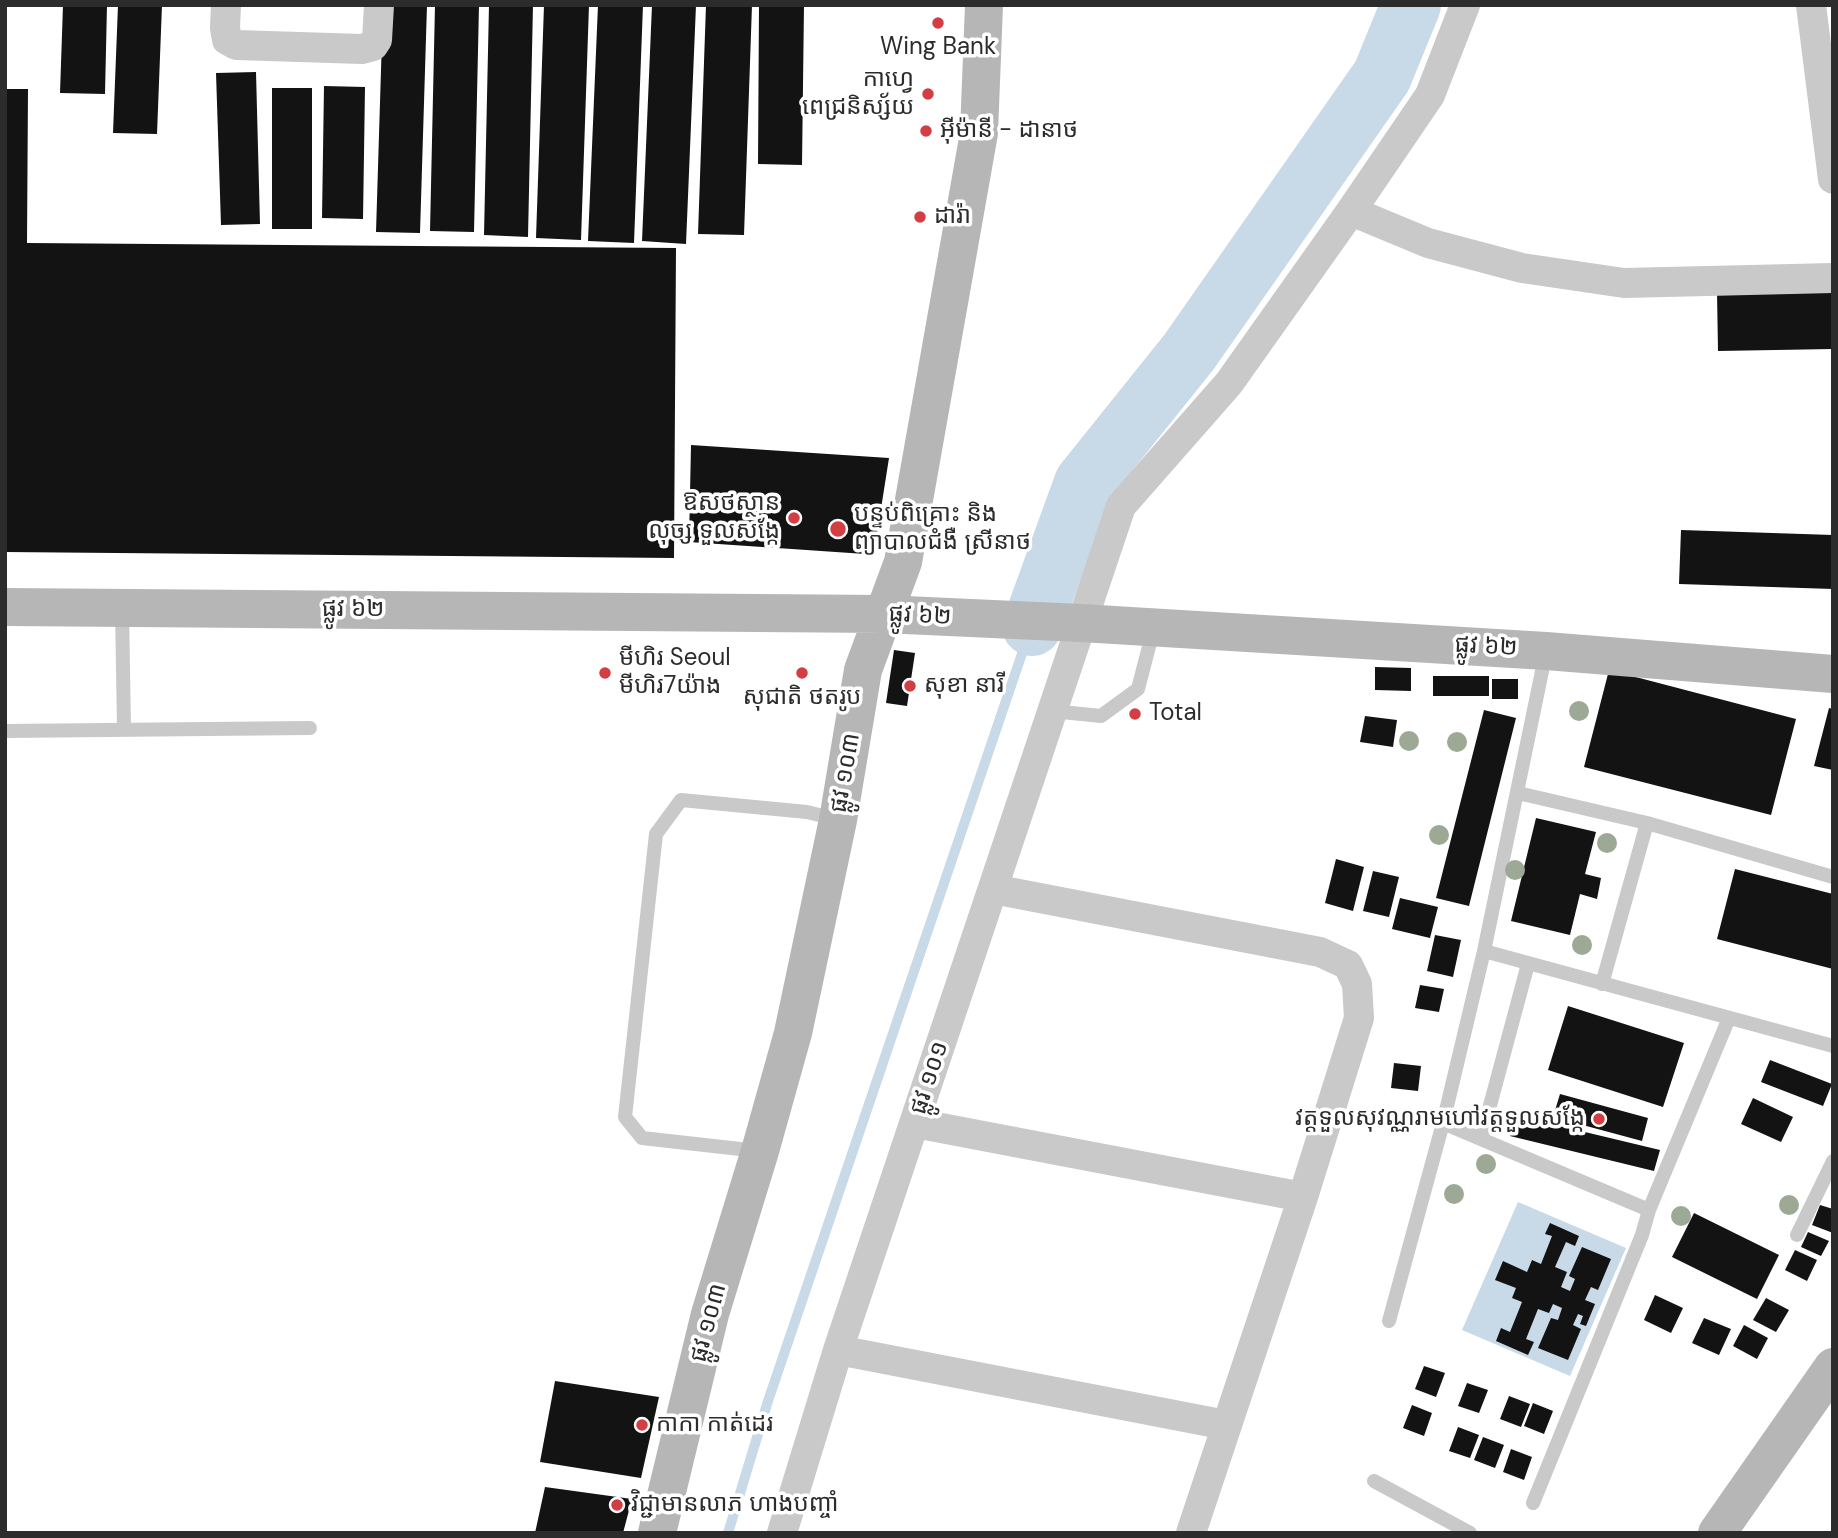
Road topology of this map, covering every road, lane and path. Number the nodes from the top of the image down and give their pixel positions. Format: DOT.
graph roads {
  1 [pos="226,5"];
  2 [pos="379,5"];
  3 [pos="984,5"];
  4 [pos="1465,5"];
  5 [pos="1811,5"];
  6 [pos="1833,178"];
  7 [pos="1351,211"];
  8 [pos="1833,278"];
  9 [pos="5,607"];
  10 [pos="122,608"];
  11 [pos="883,614"];
  12 [pos="1067,622"];
  13 [pos="1153,627"];
  14 [pos="1546,651"];
  15 [pos="1833,674"];
  16 [pos="1052,710"];
  17 [pos="310,728"];
  18 [pos="124,729"];
  19 [pos="5,731"];
  20 [pos="1518,793"];
  21 [pos="838,820"];
  22 [pos="1647,823"];
  23 [pos="1833,877"];
  24 [pos="993,888"];
  25 [pos="1483,951"];
  26 [pos="1528,964"];
  27 [pos="1602,984"];
  28 [pos="1730,1018"];
  29 [pos="1833,1046"];
  30 [pos="915,1123"];
  31 [pos="1443,1123"];
  32 [pos="1481,1139"];
  33 [pos="760,1152"];
  34 [pos="1833,1161"];
  35 [pos="1303,1198"];
  36 [pos="1649,1210"];
  37 [pos="1797,1235"];
  38 [pos="1389,1321"];
  39 [pos="838,1349"];
  40 [pos="1833,1367"];
  41 [pos="1226,1425"];
  42 [pos="1374,1481"];
  43 [pos="1533,1503"];
  44 [pos="657,1533"];
  45 [pos="782,1533"];
  46 [pos="1191,1533"];
  47 [pos="1470,1533"];
  48 [pos="1717,1533"];
  1 -- 2 [label="street"];
  3 -- 11 [label="street, ផ្លូវ ១០៣"];
  4 -- 7 [label="street, ផ្លូវ ១០១"];
  5 -- 6 [label="street"];
  7 -- 8 [label="street"];
  7 -- 12 [label="street, ផ្លូវ ១០១"];
  9 -- 10 [label="street, ផ្លូវ ៦២"];
  10 -- 11 [label="street, ផ្លូវ ៦២"];
  10 -- 18 [label="lane"];
  11 -- 12 [label="street, ផ្លូវ ៦២"];
  11 -- 21 [label="street, ផ្លូវ ១០៣"];
  12 -- 13 [label="street, ផ្លូវ ៦២"];
  12 -- 16 [label="street, ផ្លូវ ១០១"];
  13 -- 14 [label="street, ផ្លូវ ៦២"];
  13 -- 16 [label="lane"];
  14 -- 15 [label="street, ផ្លូវ ៦២"];
  14 -- 20 [label="lane"];
  16 -- 24 [label="street, ផ្លូវ ១០១"];
  17 -- 18 [label="lane"];
  18 -- 19 [label="lane"];
  20 -- 22 [label="lane"];
  20 -- 25 [label="lane"];
  21 -- 33 [label="street, ផ្លូវ ១០៣"];
  21 -- 33 [label="lane"];
  22 -- 23 [label="lane"];
  22 -- 27 [label="lane"];
  24 -- 30 [label="street, ផ្លូវ ១០១"];
  24 -- 35 [label="street"];
  25 -- 26 [label="lane"];
  25 -- 31 [label="lane"];
  26 -- 27 [label="lane"];
  26 -- 32 [label="lane"];
  27 -- 28 [label="lane"];
  28 -- 29 [label="lane"];
  28 -- 36 [label="lane"];
  30 -- 35 [label="street"];
  30 -- 39 [label="street, ផ្លូវ ១០១"];
  31 -- 32 [label="lane"];
  31 -- 38 [label="lane"];
  32 -- 36 [label="lane"];
  33 -- 44 [label="street, ផ្លូវ ១០៣"];
  34 -- 37 [label="lane"];
  35 -- 41 [label="street"];
  36 -- 43 [label="lane"];
  39 -- 41 [label="street"];
  39 -- 45 [label="street, ផ្លូវ ១០១"];
  40 -- 48 [label="street"];
  41 -- 46 [label="street"];
  42 -- 47 [label="lane"];
}
